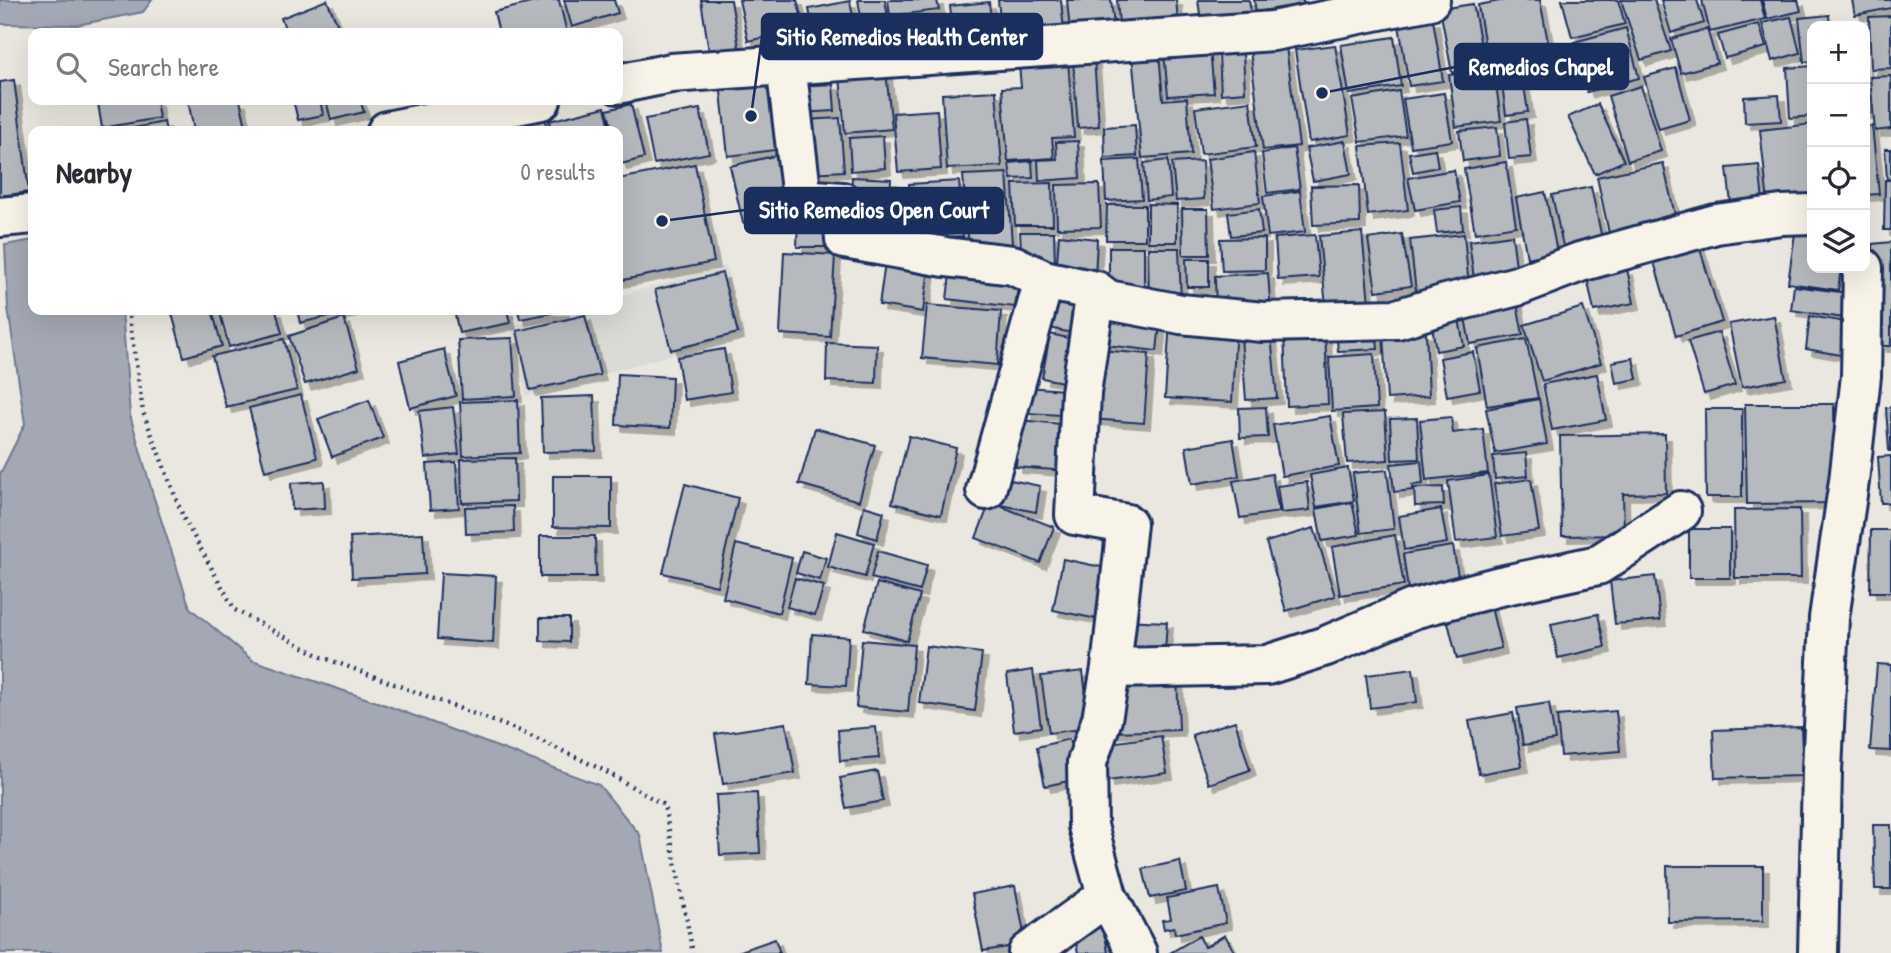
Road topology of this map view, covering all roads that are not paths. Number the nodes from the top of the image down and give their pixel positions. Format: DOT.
graph roads {
  1 [pos="1430,0"];
  2 [pos="786,65"];
  3 [pos="623,83"];
  4 [pos="516,105"];
  5 [pos="412,126"];
  6 [pos="28,214"];
  7 [pos="1807,214"];
  8 [pos="0,217"];
  9 [pos="1863,273"];
  10 [pos="1044,280"];
  11 [pos="1096,291"];
  12 [pos="986,490"];
  13 [pos="1681,511"];
  14 [pos="1111,668"];
  15 [pos="1107,896"];
  16 [pos="1028,953"];
  17 [pos="1137,953"];
  18 [pos="1818,953"];
  1 -- 2 [label="street"];
  2 -- 3 [label="street"];
  2 -- 10 [label="street"];
  4 -- 5 [label="street"];
  6 -- 8 [label="street"];
  7 -- 11 [label="street"];
  9 -- 18 [label="street"];
  10 -- 11 [label="street"];
  10 -- 12 [label="street"];
  11 -- 14 [label="street"];
  13 -- 14 [label="street"];
  14 -- 15 [label="street"];
  15 -- 16 [label="street"];
  15 -- 17 [label="street"];
}
